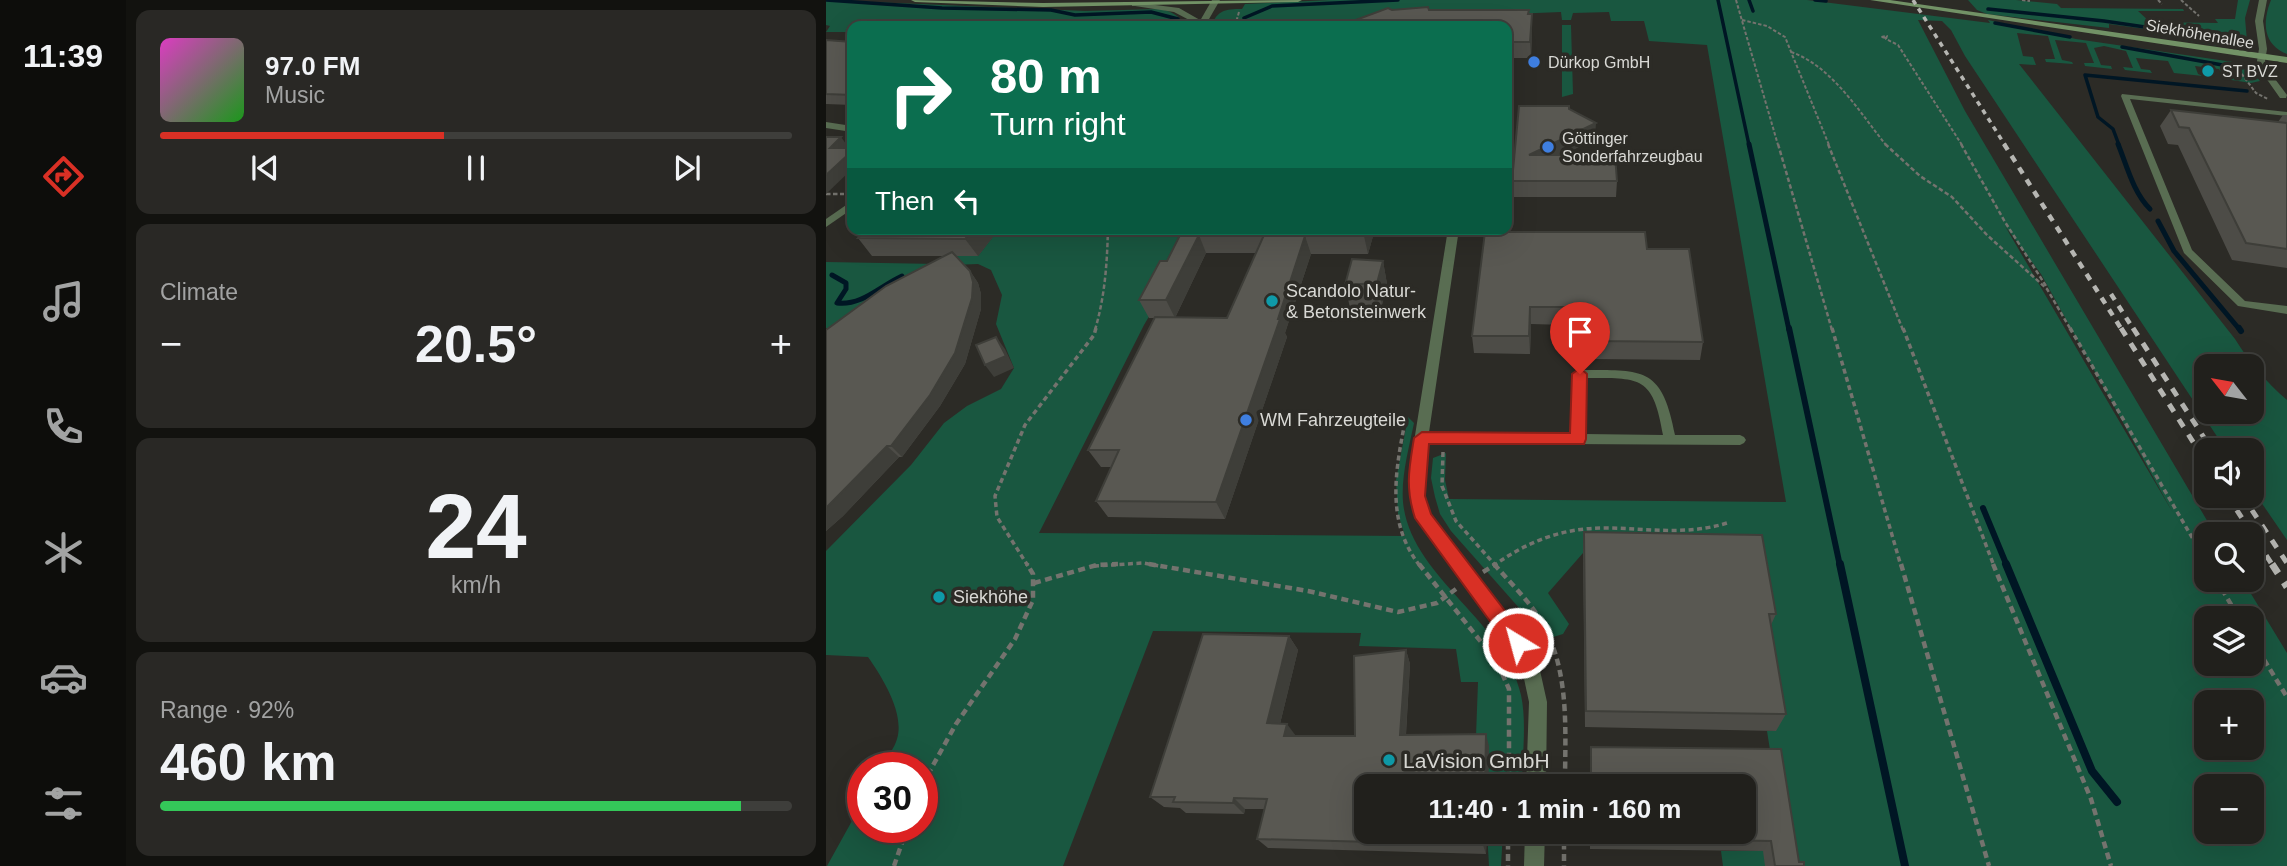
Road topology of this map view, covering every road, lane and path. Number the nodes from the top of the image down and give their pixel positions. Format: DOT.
graph roads {
  1 [pos="915,0"];
  2 [pos="1103,0"];
  3 [pos="1298,0"];
  4 [pos="1736,0"];
  5 [pos="1874,0"];
  6 [pos="2022,0"];
  7 [pos="2158,0"];
  8 [pos="2181,0"];
  9 [pos="2263,0"];
  10 [pos="1211,1"];
  11 [pos="2030,1"];
  12 [pos="1019,4"];
  13 [pos="1135,4"];
  14 [pos="2162,4"];
  15 [pos="2199,16"];
  16 [pos="1742,20"];
  17 [pos="1192,21"];
  18 [pos="1199,21"];
  19 [pos="1886,38"];
  20 [pos="2134,38"];
  21 [pos="1791,52"];
  22 [pos="2227,55"];
  23 [pos="2261,58"];
  24 [pos="2287,63"];
  25 [pos="2283,96"];
  26 [pos="2270,99"];
  27 [pos="2287,114"];
  28 [pos="826,125"];
  29 [pos="847,128"];
  30 [pos="827,195"];
  31 [pos="847,198"];
  32 [pos="847,203"];
  33 [pos="826,224"];
  34 [pos="1108,235"];
  35 [pos="1453,235"];
  36 [pos="2047,289"];
  37 [pos="2287,310"];
  38 [pos="1406,419"];
  39 [pos="1422,438"];
  40 [pos="1578,439"];
  41 [pos="1670,440"];
  42 [pos="1740,440"];
  43 [pos="1727,523"];
  44 [pos="2194,541"];
  45 [pos="1469,580"];
  46 [pos="1034,583"];
  47 [pos="1446,597"];
  48 [pos="2264,660"];
  49 [pos="2287,697"];
  50 [pos="938,756"];
  51 [pos="1509,774"];
  52 [pos="1536,774"];
  53 [pos="902,843"];
  54 [pos="1508,844"];
  55 [pos="1535,844"];
  56 [pos="1564,844"];
  57 [pos="894,866"];
  58 [pos="1508,866"];
  59 [pos="1534,866"];
  60 [pos="1564,866"];
  61 [pos="1989,866"];
  62 [pos="2112,866"];
  1 -- 12 [label="main road"];
  2 -- 12 [label="main road"];
  3 -- 10 [label="main road"];
  4 -- 16 [label="path"];
  5 -- 20 [label="main road, Siekhöhenallee"];
  6 -- 11 [label="path"];
  7 -- 14 [label="path"];
  8 -- 15 [label="path"];
  9 -- 23 [label="street"];
  10 -- 13 [label="main road"];
  10 -- 18 [label="street"];
  12 -- 13 [label="main road"];
  13 -- 17 [label="street"];
  16 -- 21 [label="path"];
  16 -- 61 [label="path"];
  19 -- 36 [label="path"];
  20 -- 22 [label="main road, Siekhöhenallee"];
  20 -- 23 [label="main road, Siekhöhenallee"];
  21 -- 36 [label="path"];
  21 -- 62 [label="path"];
  22 -- 23 [label="main road, Siekhöhenallee"];
  22 -- 26 [label="path"];
  23 -- 24 [label="main road, Siekhöhenallee"];
  23 -- 25 [label="street, Siekhöhenallee"];
  27 -- 37 [label="lane"];
  28 -- 29 [label="street"];
  30 -- 31 [label="path"];
  32 -- 33 [label="street"];
  34 -- 46 [label="path"];
  35 -- 39 [label="street"];
  36 -- 44 [label="path"];
  38 -- 47 [label="path"];
  39 -- 40 [label="lane"];
  39 -- 45 [label="street"];
  40 -- 41 [label="lane"];
  40 -- 41 [label="lane"];
  41 -- 42 [label="lane"];
  43 -- 45 [label="path"];
  45 -- 47 [label="path"];
  45 -- 52 [label="street"];
  46 -- 47 [label="path"];
  46 -- 50 [label="path"];
  47 -- 51 [label="path"];
  48 -- 49 [label="path"];
  53 -- 57 [label="path"];
  54 -- 58 [label="path"];
  55 -- 59 [label="street"];
  56 -- 60 [label="path"];
}
